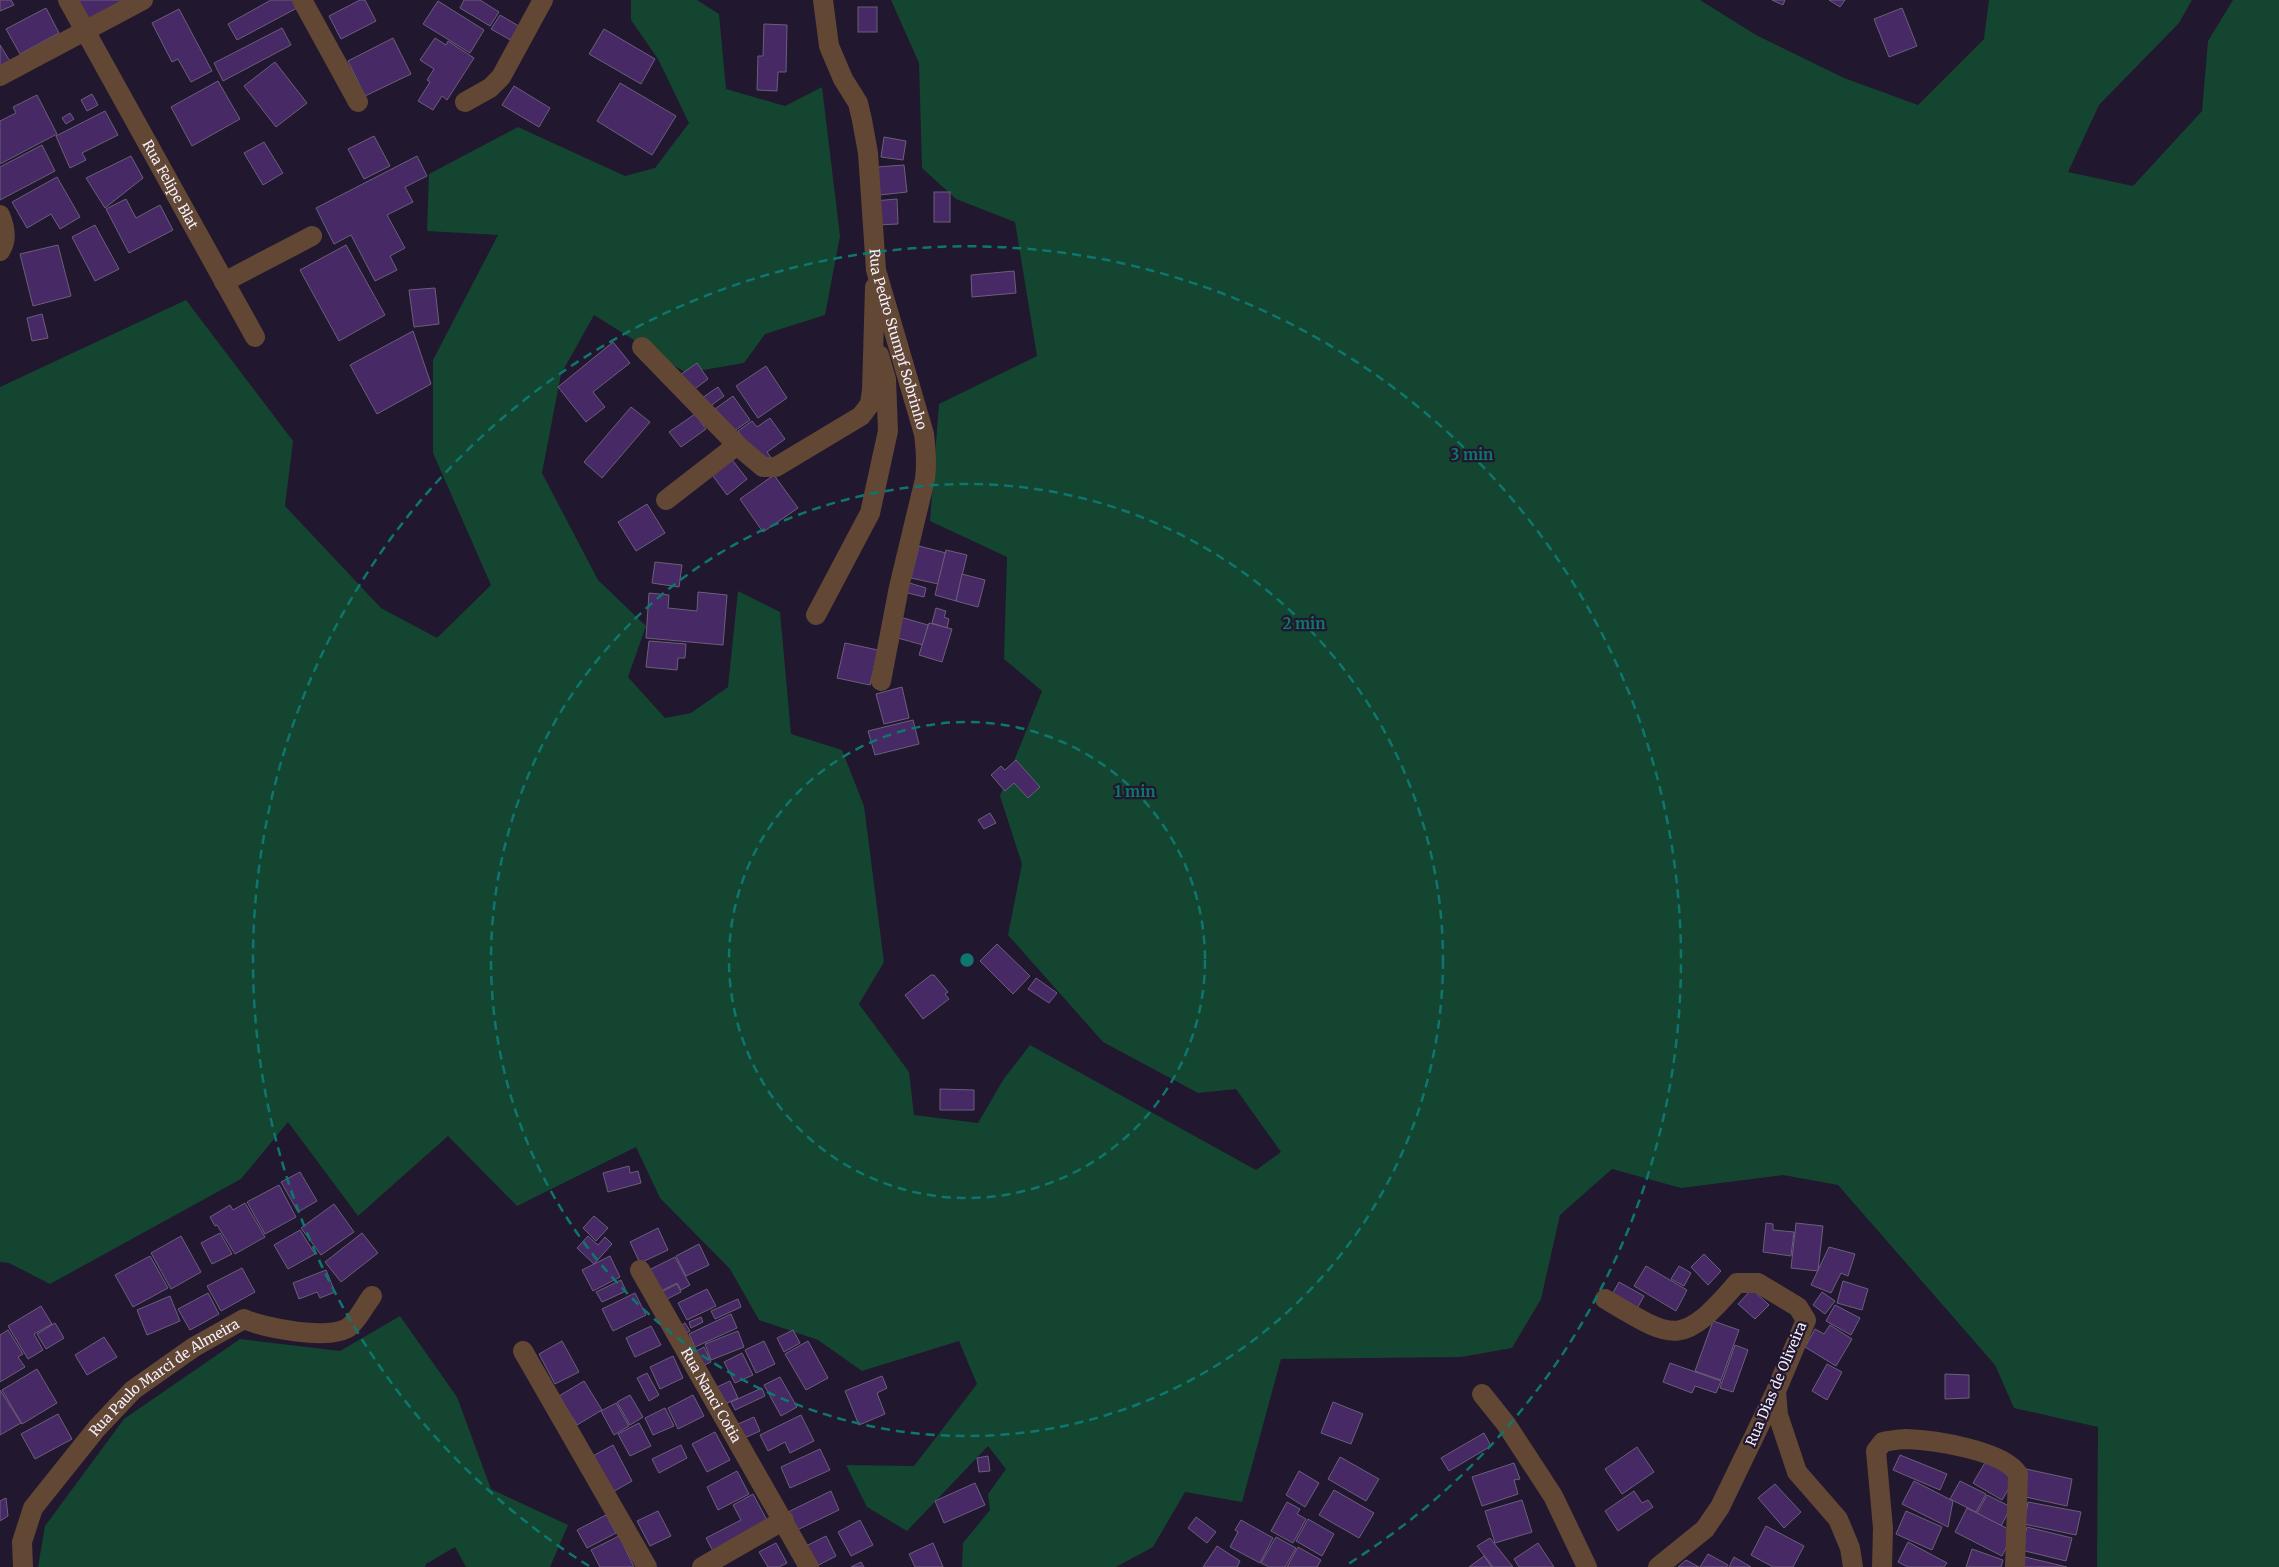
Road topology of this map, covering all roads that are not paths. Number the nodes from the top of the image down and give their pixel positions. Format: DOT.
graph roads {
  1 [pos="68,0"];
  2 [pos="143,0"];
  3 [pos="302,0"];
  4 [pos="543,0"];
  5 [pos="823,0"];
  6 [pos="85,32"];
  7 [pos="0,76"];
  8 [pos="358,102"];
  9 [pos="465,102"];
  10 [pos="0,215"];
  11 [pos="312,236"];
  12 [pos="0,251"];
  13 [pos="876,270"];
  14 [pos="224,282"];
  15 [pos="873,334"];
  16 [pos="255,337"];
  17 [pos="642,347"];
  18 [pos="737,446"];
  19 [pos="666,500"];
  20 [pos="816,615"];
  21 [pos="882,681"];
  22 [pos="640,1270"];
  23 [pos="372,1296"];
  24 [pos="1605,1299"];
  25 [pos="523,1351"];
  26 [pos="1776,1391"];
  27 [pos="1482,1394"];
  28 [pos="784,1520"];
  29 [pos="23,1567"];
  30 [pos="647,1567"];
  31 [pos="702,1567"];
  32 [pos="810,1567"];
  33 [pos="1587,1567"];
  34 [pos="1658,1567"];
  35 [pos="1853,1567"];
  36 [pos="1882,1567"];
  37 [pos="2016,1567"];
  1 -- 6 [label="street, Rua Felipe Blat"];
  2 -- 6 [label="street"];
  3 -- 8 [label="street"];
  4 -- 9 [label="street"];
  5 -- 13 [label="street, Rua Pedro Stumpf Sobrinho"];
  6 -- 7 [label="street"];
  6 -- 14 [label="street, Rua Felipe Blat"];
  10 -- 12 [label="street"];
  11 -- 14 [label="street"];
  13 -- 15 [label="street"];
  13 -- 21 [label="street, Rua Pedro Stumpf Sobrinho"];
  14 -- 16 [label="street, Rua Felipe Blat"];
  15 -- 18 [label="street"];
  15 -- 20 [label="street"];
  17 -- 18 [label="street"];
  18 -- 19 [label="street"];
  22 -- 28 [label="street, Rua Nanci Cotia"];
  23 -- 29 [label="street, Rua Paulo Marci de Almeira"];
  24 -- 26 [label="street, Rua Dias de Oliveira"];
  25 -- 30 [label="street"];
  26 -- 34 [label="street, Rua Dias de Oliveira"];
  26 -- 35 [label="street"];
  27 -- 33 [label="street"];
  28 -- 31 [label="street"];
  28 -- 32 [label="street, Rua Nanci Cotia"];
  36 -- 37 [label="street"];
}
